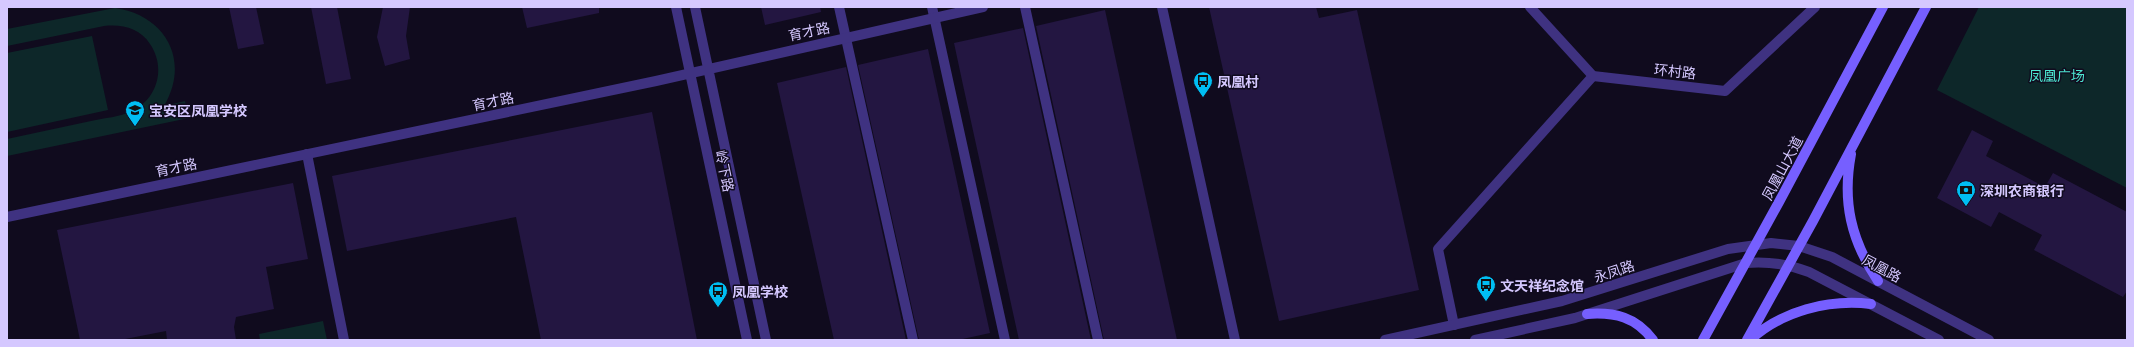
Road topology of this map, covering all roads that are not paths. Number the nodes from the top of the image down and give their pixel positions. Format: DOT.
graph roads {
  1 [pos="676,7"];
  2 [pos="695,7"];
  3 [pos="839,7"];
  4 [pos="932,7"];
  5 [pos="983,7"];
  6 [pos="1025,7"];
  7 [pos="1162,7"];
  8 [pos="1530,7"];
  9 [pos="1815,7"];
  10 [pos="1882,7"];
  11 [pos="1926,7"];
  12 [pos="934,18"];
  13 [pos="846,37"];
  14 [pos="708,69"];
  15 [pos="690,73"];
  16 [pos="1593,76"];
  17 [pos="1853,144"];
  18 [pos="307,154"];
  19 [pos="7,217"];
  20 [pos="1756,244"];
  21 [pos="1799,246"];
  22 [pos="1746,263"];
  23 [pos="1788,265"];
  24 [pos="1878,281"];
  25 [pos="1871,304"];
  26 [pos="1587,314"];
  27 [pos="1454,325"];
  28 [pos="344,340"];
  29 [pos="747,340"];
  30 [pos="766,340"];
  31 [pos="913,340"];
  32 [pos="1005,340"];
  33 [pos="1098,340"];
  34 [pos="1235,340"];
  35 [pos="1386,340"];
  36 [pos="1475,340"];
  37 [pos="1653,340"];
  38 [pos="1703,340"];
  39 [pos="1748,340"];
  40 [pos="1939,340"];
  41 [pos="1989,340"];
  1 -- 15 [label="street, 岭下路"];
  2 -- 14 [label="street, 岭下路"];
  3 -- 13 [label="street"];
  4 -- 12 [label="street"];
  5 -- 12 [label="street, 育才路"];
  6 -- 33 [label="street"];
  7 -- 34 [label="street"];
  8 -- 16 [label="street"];
  9 -- 16 [label="street, 环村路"];
  10 -- 20 [label="main road, 凤凰山大道"];
  11 -- 17 [label="main road"];
  12 -- 13 [label="street, 育才路"];
  12 -- 32 [label="street"];
  13 -- 14 [label="street, 育才路"];
  13 -- 31 [label="street"];
  14 -- 15 [label="street, 育才路"];
  14 -- 30 [label="street, 岭下路"];
  15 -- 18 [label="street, 育才路"];
  15 -- 29 [label="street, 岭下路"];
  16 -- 27 [label="street"];
  17 -- 21 [label="main road"];
  17 -- 24 [label="main road"];
  18 -- 19 [label="street, 育才路"];
  18 -- 28 [label="street"];
  20 -- 21 [label="street, 凤凰路"];
  20 -- 22 [label="main road, 凤凰山大道"];
  20 -- 27 [label="street, 永凤路"];
  21 -- 23 [label="main road"];
  21 -- 24 [label="street, 凤凰路"];
  22 -- 23 [label="street"];
  22 -- 26 [label="street"];
  22 -- 38 [label="main road, 凤凰山大道"];
  23 -- 25 [label="street"];
  23 -- 39 [label="main road"];
  24 -- 41 [label="street, 凤凰路"];
  25 -- 39 [label="main road"];
  25 -- 40 [label="street"];
  26 -- 36 [label="street"];
  26 -- 37 [label="main road"];
  27 -- 35 [label="street, 永凤路"];
}
